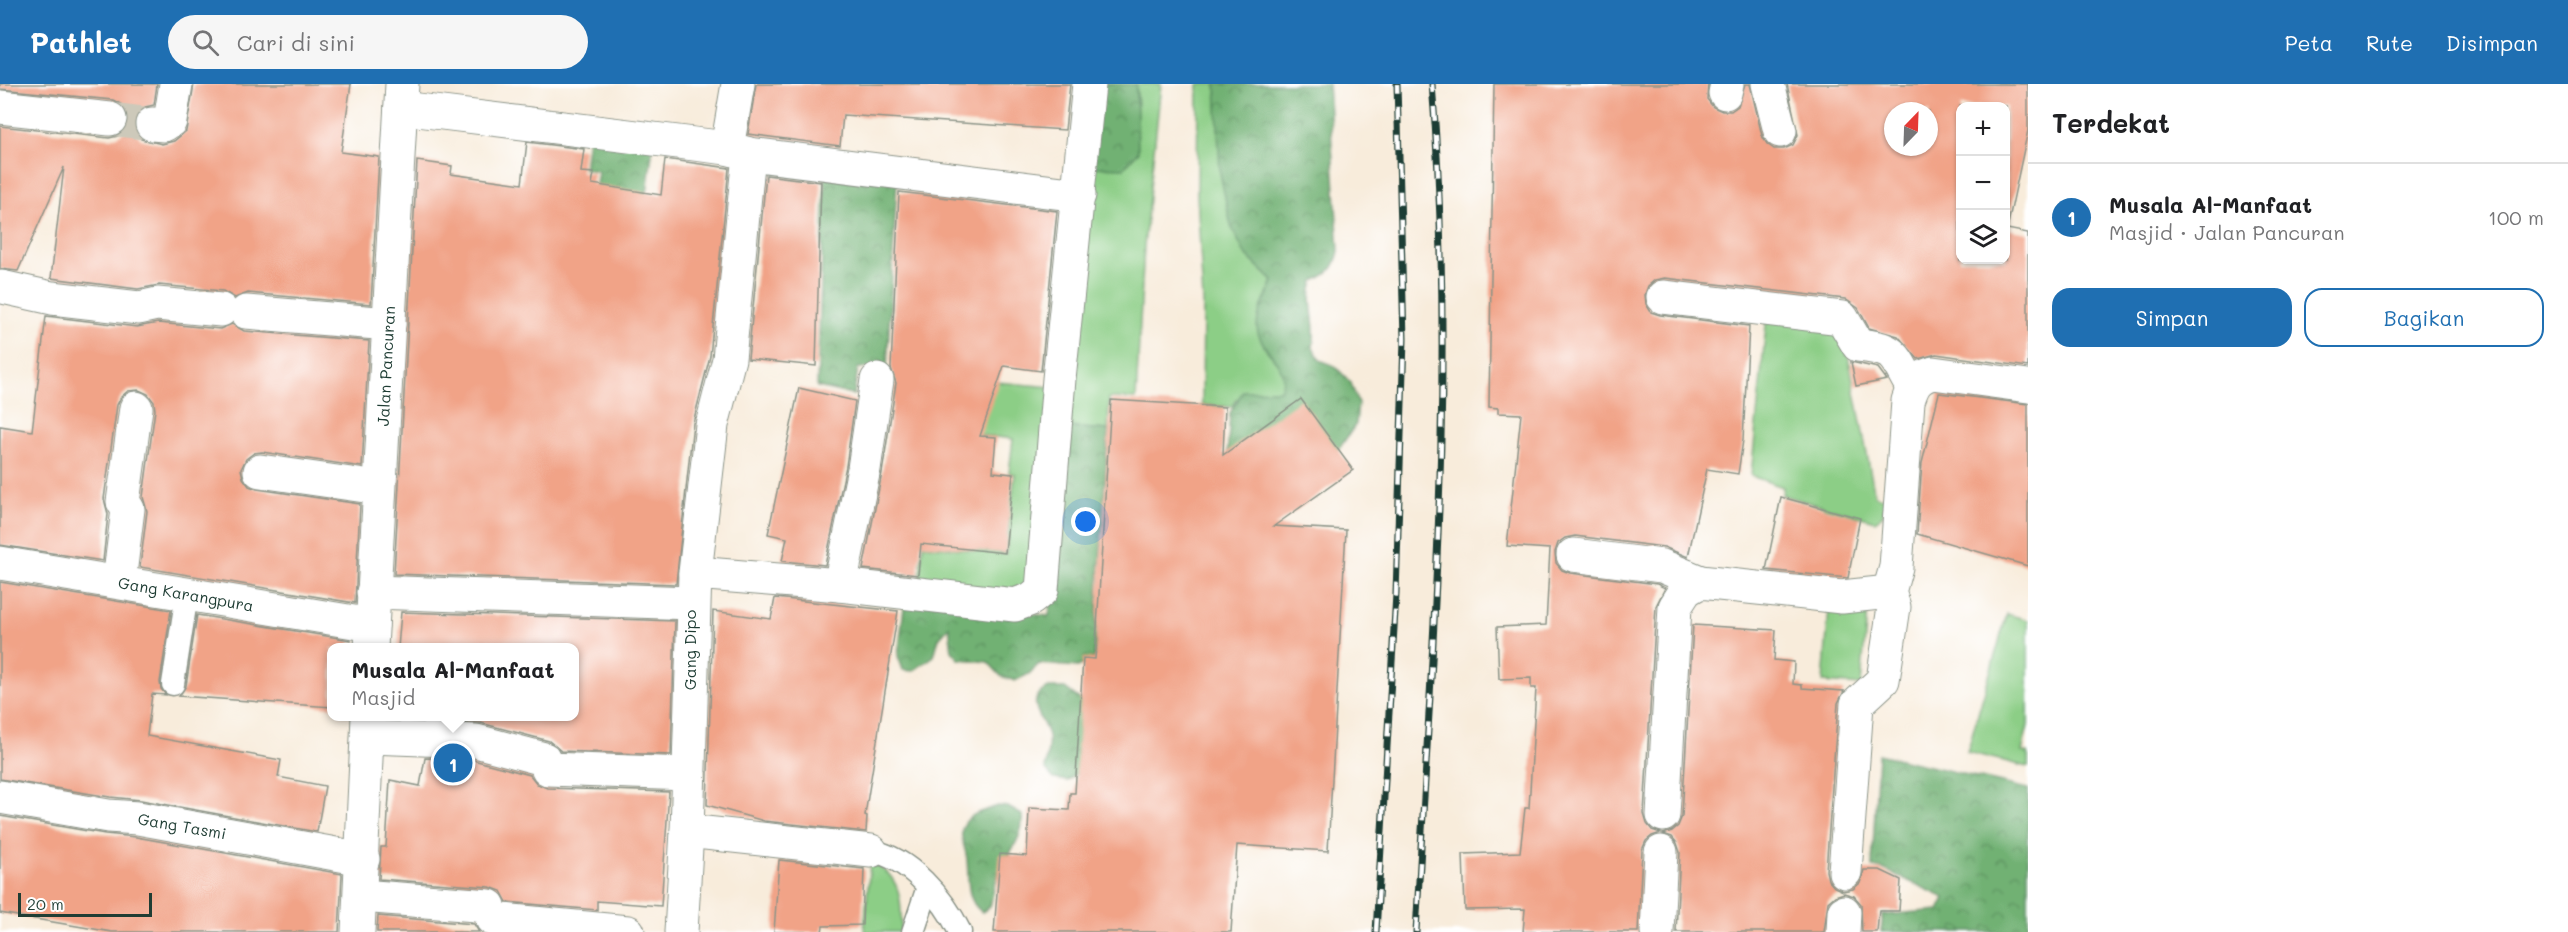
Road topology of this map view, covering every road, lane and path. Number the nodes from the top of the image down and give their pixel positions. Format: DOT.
graph roads {
  1 [pos="176,84"];
  2 [pos="738,84"];
  3 [pos="1089,84"];
  4 [pos="1768,84"];
  5 [pos="402,96"];
  6 [pos="0,106"];
  7 [pos="110,119"];
  8 [pos="152,124"];
  9 [pos="1780,131"];
  10 [pos="738,151"];
  11 [pos="1079,195"];
  12 [pos="2,286"];
  13 [pos="1663,297"];
  14 [pos="389,324"];
  15 [pos="877,380"];
  16 [pos="1922,380"];
  17 [pos="2028,386"];
  18 [pos="136,408"];
  19 [pos="260,471"];
  20 [pos="379,488"];
  21 [pos="1573,555"];
  22 [pos="0,563"];
  23 [pos="119,582"];
  24 [pos="1700,582"];
  25 [pos="840,585"];
  26 [pos="693,588"];
  27 [pos="373,592"];
  28 [pos="1888,592"];
  29 [pos="187,594"];
  30 [pos="371,636"];
  31 [pos="173,684"];
  32 [pos="368,727"];
  33 [pos="688,774"];
  34 [pos="0,797"];
  35 [pos="1663,815"];
  36 [pos="687,831"];
  37 [pos="870,851"];
  38 [pos="1661,852"];
  39 [pos="363,860"];
  40 [pos="1845,872"];
  41 [pos="928,887"];
  42 [pos="361,896"];
  43 [pos="358,932"];
  44 [pos="628,932"];
  45 [pos="681,932"];
  46 [pos="914,932"];
  47 [pos="960,932"];
  48 [pos="1657,932"];
  1 -- 8 [label="street"];
  2 -- 10 [label="street"];
  3 -- 11 [label="street"];
  4 -- 9 [label="street"];
  5 -- 10 [label="street"];
  5 -- 14 [label="street, Jalan Pancuran"];
  6 -- 7 [label="street"];
  10 -- 11 [label="street"];
  10 -- 26 [label="street"];
  11 -- 25 [label="street"];
  12 -- 14 [label="street"];
  13 -- 16 [label="street"];
  14 -- 20 [label="street, Jalan Pancuran"];
  15 -- 25 [label="street"];
  16 -- 17 [label="street"];
  16 -- 28 [label="street"];
  18 -- 23 [label="street"];
  19 -- 20 [label="street"];
  20 -- 27 [label="street, Jalan Pancuran"];
  21 -- 24 [label="street"];
  22 -- 23 [label="street, Gang Karangpura"];
  23 -- 29 [label="street, Gang Karangpura"];
  24 -- 28 [label="street"];
  24 -- 35 [label="street"];
  25 -- 26 [label="street"];
  26 -- 27 [label="street, Gang Dipo"];
  26 -- 33 [label="street, Gang Dipo"];
  27 -- 30 [label="street, Jalan Pancuran"];
  28 -- 40 [label="street"];
  29 -- 30 [label="street, Gang Karangpura"];
  29 -- 31 [label="lane"];
  32 -- 33 [label="street"];
  32 -- 39 [label="street"];
  33 -- 36 [label="street, Gang Dipo"];
  34 -- 39 [label="street, Gang Tasmi"];
  36 -- 37 [label="street"];
  36 -- 45 [label="street, Gang Dipo"];
  37 -- 41 [label="lane"];
  38 -- 48 [label="street"];
  39 -- 42 [label="street"];
  41 -- 46 [label="lane"];
  41 -- 47 [label="lane"];
  42 -- 43 [label="street"];
  42 -- 44 [label="street"];
}
